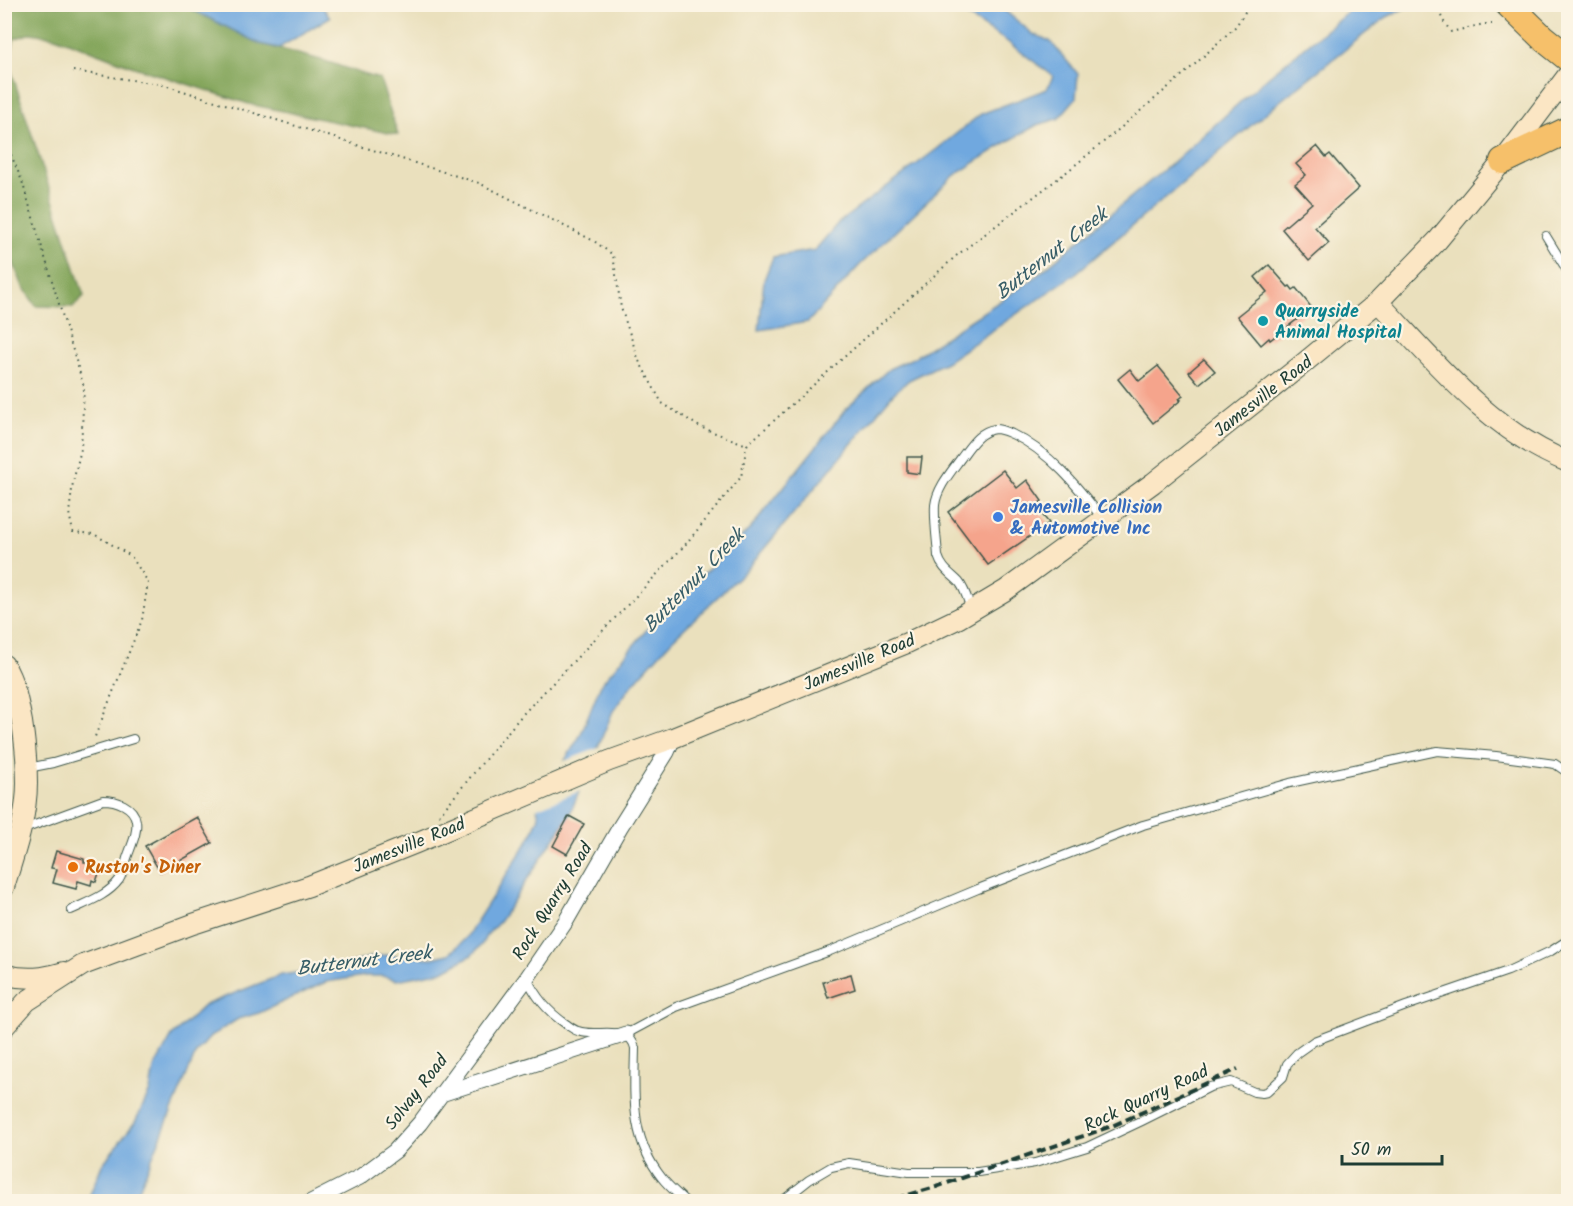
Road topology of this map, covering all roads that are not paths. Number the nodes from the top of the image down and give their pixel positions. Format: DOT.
graph roads {
  1 [pos="1508,4"];
  2 [pos="1569,58"];
  3 [pos="1569,75"];
  4 [pos="1569,130"];
  5 [pos="1503,161"];
  6 [pos="1546,236"];
  7 [pos="1569,272"];
  8 [pos="1378,302"];
  9 [pos="1569,462"];
  10 [pos="1103,520"];
  11 [pos="972,611"];
  12 [pos="4,664"];
  13 [pos="673,738"];
  14 [pos="133,739"];
  15 [pos="26,769"];
  16 [pos="1569,773"];
  17 [pos="20,831"];
  18 [pos="4,887"];
  19 [pos="72,910"];
  20 [pos="1569,940"];
  21 [pos="83,965"];
  22 [pos="4,974"];
  23 [pos="527,978"];
  24 [pos="5,1025"];
  25 [pos="626,1034"];
  26 [pos="441,1094"];
  27 [pos="311,1202"];
  28 [pos="686,1202"];
  29 [pos="781,1202"];
  1 -- 2 [label="highway"];
  3 -- 5 [label="street, Jamesville Road"];
  4 -- 5 [label="highway"];
  5 -- 8 [label="street, Jamesville Road"];
  6 -- 7 [label="lane"];
  8 -- 9 [label="street"];
  8 -- 10 [label="street, Jamesville Road"];
  10 -- 11 [label="street, Jamesville Road"];
  10 -- 11 [label="lane"];
  11 -- 13 [label="street, Jamesville Road"];
  12 -- 15 [label="street"];
  13 -- 21 [label="street, Jamesville Road"];
  13 -- 23 [label="street, Rock Quarry Road"];
  14 -- 15 [label="lane"];
  15 -- 17 [label="street"];
  16 -- 25 [label="lane"];
  17 -- 18 [label="street"];
  17 -- 19 [label="lane"];
  20 -- 29 [label="lane, Rock Quarry Road"];
  21 -- 22 [label="street"];
  21 -- 24 [label="street, Jamesville Road"];
  23 -- 25 [label="lane, Rock Quarry Road"];
  23 -- 26 [label="street, Solvay Road"];
  25 -- 26 [label="street"];
  25 -- 28 [label="lane"];
  26 -- 27 [label="street, Solvay Road"];
}
